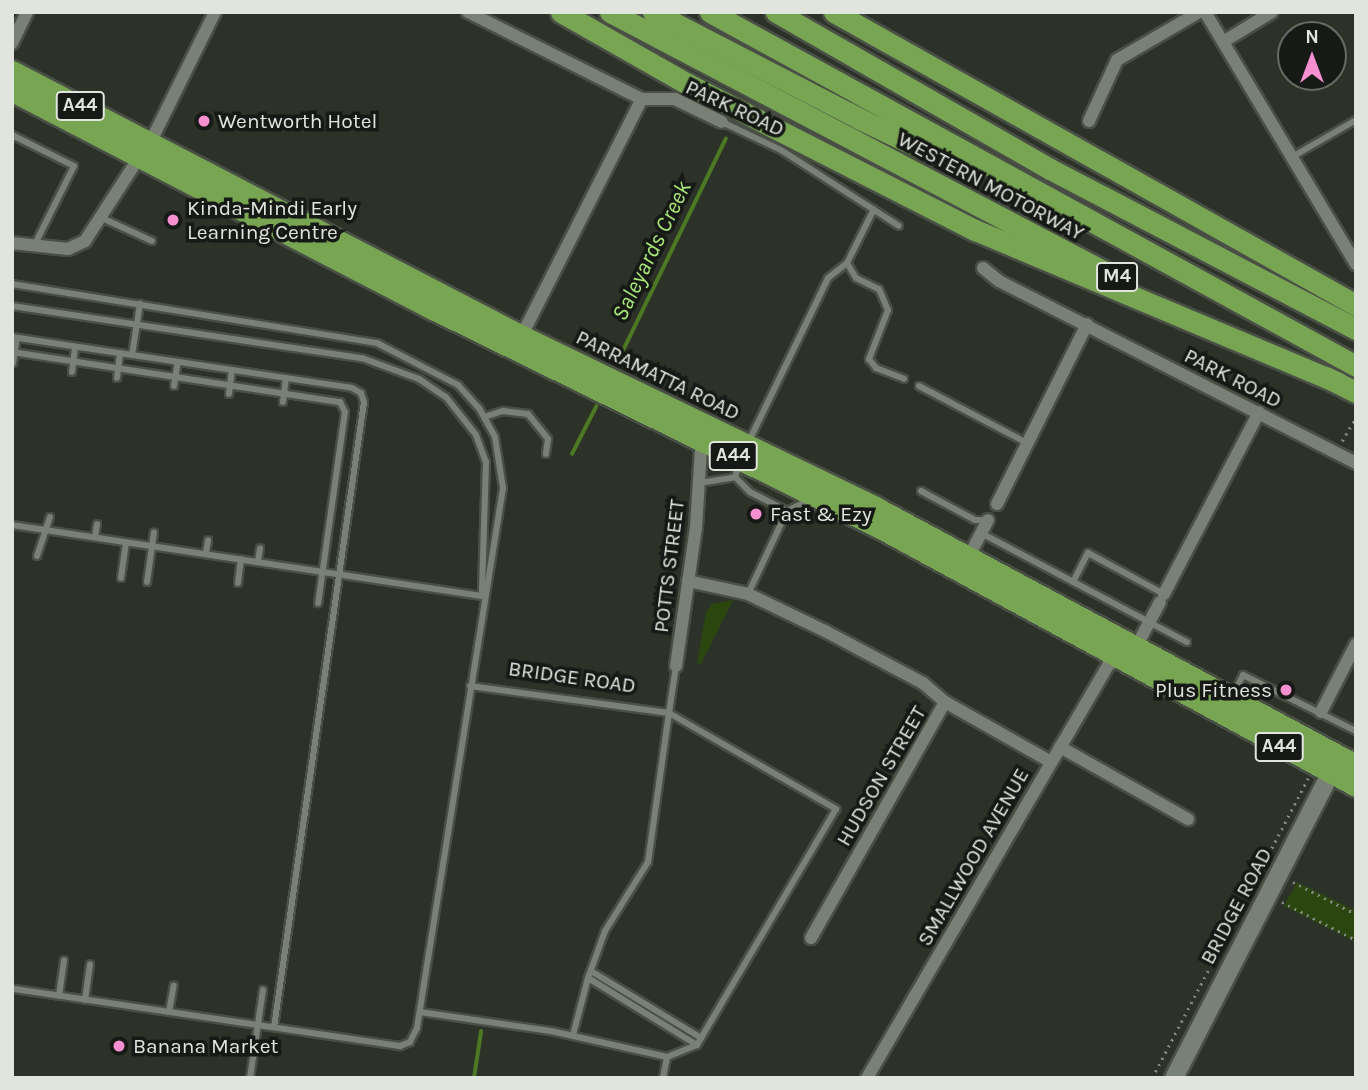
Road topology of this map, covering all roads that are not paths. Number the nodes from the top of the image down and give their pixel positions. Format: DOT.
graph roads {
  1 [pos="27,12"];
  2 [pos="215,12"];
  3 [pos="468,12"];
  4 [pos="561,12"];
  5 [pos="610,12"];
  6 [pos="653,12"];
  7 [pos="710,12"];
  8 [pos="776,12"];
  9 [pos="834,12"];
  10 [pos="848,12"];
  11 [pos="1199,12"];
  12 [pos="1205,12"];
  13 [pos="1272,12"];
  14 [pos="801,17"];
  15 [pos="1223,42"];
  16 [pos="12,43"];
  17 [pos="929,65"];
  18 [pos="12,71"];
  19 [pos="744,73"];
  20 [pos="770,87"];
  21 [pos="12,91"];
  22 [pos="642,99"];
  23 [pos="725,113"];
  24 [pos="1356,120"];
  25 [pos="1089,121"];
  26 [pos="750,125"];
  27 [pos="12,135"];
  28 [pos="143,149"];
  29 [pos="1292,157"];
  30 [pos="978,161"];
  31 [pos="874,209"];
  32 [pos="102,218"];
  33 [pos="899,226"];
  34 [pos="152,241"];
  35 [pos="12,243"];
  36 [pos="34,245"];
  37 [pos="847,263"];
  38 [pos="1356,264"];
  39 [pos="983,268"];
  40 [pos="12,284"];
  41 [pos="140,304"];
  42 [pos="1356,305"];
  43 [pos="12,306"];
  44 [pos="1087,324"];
  45 [pos="136,325"];
  46 [pos="1356,329"];
  47 [pos="15,337"];
  48 [pos="518,343"];
  49 [pos="75,347"];
  50 [pos="14,353"];
  51 [pos="120,353"];
  52 [pos="132,355"];
  53 [pos="73,362"];
  54 [pos="178,362"];
  55 [pos="13,363"];
  56 [pos="1356,366"];
  57 [pos="118,369"];
  58 [pos="232,370"];
  59 [pos="72,372"];
  60 [pos="175,377"];
  61 [pos="117,378"];
  62 [pos="286,378"];
  63 [pos="904,379"];
  64 [pos="174,386"];
  65 [pos="230,386"];
  66 [pos="919,386"];
  67 [pos="1346,387"];
  68 [pos="229,394"];
  69 [pos="283,398"];
  70 [pos="1259,412"];
  71 [pos="484,417"];
  72 [pos="704,433"];
  73 [pos="1027,443"];
  74 [pos="546,454"];
  75 [pos="741,460"];
  76 [pos="1356,463"];
  77 [pos="698,483"];
  78 [pos="921,491"];
  79 [pos="817,497"];
  80 [pos="997,503"];
  81 [pos="787,511"];
  82 [pos="50,517"];
  83 [pos="988,520"];
  84 [pos="97,524"];
  85 [pos="12,526"];
  86 [pos="48,531"];
  87 [pos="154,532"];
  88 [pos="981,533"];
  89 [pos="95,537"];
  90 [pos="208,540"];
  91 [pos="126,542"];
  92 [pos="152,545"];
  93 [pos="260,548"];
  94 [pos="206,553"];
  95 [pos="37,555"];
  96 [pos="241,559"];
  97 [pos="258,561"];
  98 [pos="964,565"];
  99 [pos="323,571"];
  100 [pos="339,573"];
  101 [pos="121,578"];
  102 [pos="688,581"];
  103 [pos="147,582"];
  104 [pos="1073,582"];
  105 [pos="237,583"];
  106 [pos="748,594"];
  107 [pos="482,596"];
  108 [pos="1162,598"];
  109 [pos="318,603"];
  110 [pos="1150,622"];
  111 [pos="1187,642"];
  112 [pos="1356,644"];
  113 [pos="1126,654"];
  114 [pos="676,666"];
  115 [pos="470,686"];
  116 [pos="1230,701"];
  117 [pos="945,702"];
  118 [pos="1321,712"];
  119 [pos="669,713"];
  120 [pos="1356,731"];
  121 [pos="1060,747"];
  122 [pos="1051,762"];
  123 [pos="1334,768"];
  124 [pos="1356,786"];
  125 [pos="1188,819"];
  126 [pos="811,937"];
  127 [pos="64,960"];
  128 [pos="90,964"];
  129 [pos="590,975"];
  130 [pos="174,985"];
  131 [pos="12,989"];
  132 [pos="263,990"];
  133 [pos="59,996"];
  134 [pos="85,1000"];
  135 [pos="169,1012"];
  136 [pos="419,1012"];
  137 [pos="258,1026"];
  138 [pos="274,1027"];
  139 [pos="573,1035"];
  140 [pos="699,1042"];
  141 [pos="667,1057"];
  142 [pos="250,1078"];
  143 [pos="663,1078"];
  144 [pos="867,1078"];
  145 [pos="1174,1078"];
  1 -- 16 [label="street"];
  2 -- 28 [label="street"];
  3 -- 22 [label="street, PARK ROAD"];
  4 -- 23 [label="highway"];
  5 -- 19 [label="highway, WESTERN MOTORWAY / M4"];
  6 -- 19 [label="highway"];
  7 -- 30 [label="highway, WESTERN MOTORWAY / M4"];
  8 -- 14 [label="highway"];
  9 -- 17 [label="highway"];
  10 -- 17 [label="highway"];
  11 -- 25 [label="street"];
  12 -- 15 [label="street"];
  13 -- 15 [label="street"];
  14 -- 46 [label="highway, WESTERN MOTORWAY"];
  15 -- 29 [label="street"];
  17 -- 42 [label="highway"];
  18 -- 28 [label="highway, PARRAMATTA ROAD / A44"];
  19 -- 20 [label="highway, WESTERN MOTORWAY / M4"];
  20 -- 30 [label="highway"];
  20 -- 67 [label="highway, WESTERN MOTORWAY / M4"];
  21 -- 28 [label="highway, PARRAMATTA ROAD / A44"];
  22 -- 23 [label="street, PARK ROAD"];
  22 -- 48 [label="street"];
  23 -- 26 [label="highway"];
  24 -- 29 [label="lane"];
  26 -- 31 [label="lane, PARK ROAD"];
  26 -- 67 [label="highway"];
  27 -- 36 [label="lane"];
  28 -- 32 [label="street"];
  28 -- 48 [label="highway, PARRAMATTA ROAD / A44"];
  29 -- 38 [label="street"];
  30 -- 56 [label="highway, WESTERN MOTORWAY / M4"];
  31 -- 33 [label="lane, PARK ROAD"];
  31 -- 37 [label="lane"];
  32 -- 34 [label="lane"];
  32 -- 36 [label="street"];
  35 -- 36 [label="street"];
  37 -- 63 [label="lane"];
  37 -- 75 [label="lane"];
  39 -- 44 [label="street, PARK ROAD"];
  40 -- 41 [label="lane"];
  41 -- 45 [label="lane"];
  41 -- 71 [label="lane"];
  43 -- 45 [label="lane"];
  44 -- 70 [label="street, PARK ROAD"];
  44 -- 73 [label="street"];
  45 -- 52 [label="lane"];
  45 -- 107 [label="lane"];
  47 -- 49 [label="lane"];
  47 -- 50 [label="lane"];
  48 -- 72 [label="highway, PARRAMATTA ROAD / A44"];
  49 -- 51 [label="lane"];
  49 -- 53 [label="lane"];
  50 -- 53 [label="lane"];
  50 -- 55 [label="lane"];
  51 -- 52 [label="lane"];
  51 -- 57 [label="lane"];
  52 -- 54 [label="lane"];
  53 -- 57 [label="lane"];
  53 -- 59 [label="lane"];
  54 -- 58 [label="lane"];
  54 -- 60 [label="lane"];
  57 -- 60 [label="lane"];
  57 -- 61 [label="lane"];
  58 -- 62 [label="lane"];
  58 -- 65 [label="lane"];
  60 -- 64 [label="lane"];
  60 -- 65 [label="lane"];
  62 -- 69 [label="lane"];
  62 -- 100 [label="lane"];
  65 -- 68 [label="lane"];
  65 -- 69 [label="lane"];
  66 -- 73 [label="lane"];
  69 -- 99 [label="lane"];
  70 -- 76 [label="street, PARK ROAD"];
  70 -- 108 [label="street, SMALLWOOD AVENUE"];
  71 -- 74 [label="lane"];
  71 -- 107 [label="lane"];
  72 -- 75 [label="highway, PARRAMATTA ROAD / A44"];
  72 -- 77 [label="street, POTTS STREET"];
  73 -- 80 [label="street"];
  75 -- 77 [label="lane"];
  75 -- 79 [label="highway, PARRAMATTA ROAD / A44"];
  75 -- 81 [label="lane"];
  75 -- 98 [label="highway, PARRAMATTA ROAD / A44"];
  77 -- 102 [label="street, POTTS STREET"];
  78 -- 83 [label="lane"];
  79 -- 81 [label="lane"];
  79 -- 98 [label="highway, PARRAMATTA ROAD / A44"];
  81 -- 106 [label="lane"];
  82 -- 86 [label="lane"];
  83 -- 88 [label="street"];
  84 -- 89 [label="lane"];
  85 -- 86 [label="lane"];
  86 -- 89 [label="lane"];
  86 -- 95 [label="lane"];
  87 -- 92 [label="lane"];
  88 -- 98 [label="street"];
  88 -- 104 [label="lane"];
  89 -- 91 [label="lane"];
  90 -- 94 [label="lane"];
  91 -- 92 [label="lane"];
  91 -- 101 [label="lane"];
  92 -- 94 [label="lane"];
  92 -- 103 [label="lane"];
  93 -- 97 [label="lane"];
  94 -- 96 [label="lane"];
  96 -- 97 [label="lane"];
  96 -- 105 [label="lane"];
  97 -- 99 [label="lane"];
  98 -- 113 [label="highway, PARRAMATTA ROAD / A44"];
  99 -- 100 [label="lane"];
  99 -- 109 [label="lane"];
  100 -- 107 [label="lane"];
  100 -- 138 [label="lane"];
  102 -- 106 [label="street"];
  102 -- 114 [label="street, POTTS STREET"];
  104 -- 108 [label="lane"];
  104 -- 110 [label="lane"];
  106 -- 117 [label="street"];
  107 -- 115 [label="lane"];
  108 -- 110 [label="street, SMALLWOOD AVENUE"];
  110 -- 111 [label="lane"];
  110 -- 113 [label="street, SMALLWOOD AVENUE"];
  112 -- 118 [label="street"];
  113 -- 116 [label="highway, PARRAMATTA ROAD / A44"];
  113 -- 121 [label="street, SMALLWOOD AVENUE"];
  113 -- 123 [label="highway, PARRAMATTA ROAD / A44"];
  114 -- 119 [label="lane, POTTS STREET"];
  115 -- 119 [label="lane, BRIDGE ROAD"];
  115 -- 136 [label="lane"];
  116 -- 118 [label="lane"];
  116 -- 123 [label="highway, PARRAMATTA ROAD / A44"];
  117 -- 122 [label="street, HUDSON STREET"];
  117 -- 126 [label="street, HUDSON STREET"];
  118 -- 120 [label="lane"];
  119 -- 129 [label="lane, POTTS STREET"];
  119 -- 140 [label="lane"];
  121 -- 122 [label="street, SMALLWOOD AVENUE"];
  121 -- 125 [label="street"];
  122 -- 144 [label="street, SMALLWOOD AVENUE"];
  123 -- 124 [label="highway, PARRAMATTA ROAD / A44"];
  123 -- 145 [label="street, BRIDGE ROAD"];
  127 -- 133 [label="lane"];
  128 -- 134 [label="lane"];
  129 -- 139 [label="lane"];
  129 -- 140 [label="lane"];
  130 -- 135 [label="lane"];
  131 -- 133 [label="lane"];
  132 -- 137 [label="lane"];
  133 -- 134 [label="lane"];
  134 -- 135 [label="lane"];
  135 -- 137 [label="lane"];
  136 -- 138 [label="lane"];
  136 -- 139 [label="lane"];
  137 -- 138 [label="lane"];
  137 -- 142 [label="lane"];
  139 -- 141 [label="lane"];
  140 -- 141 [label="lane"];
  141 -- 143 [label="lane"];
}
